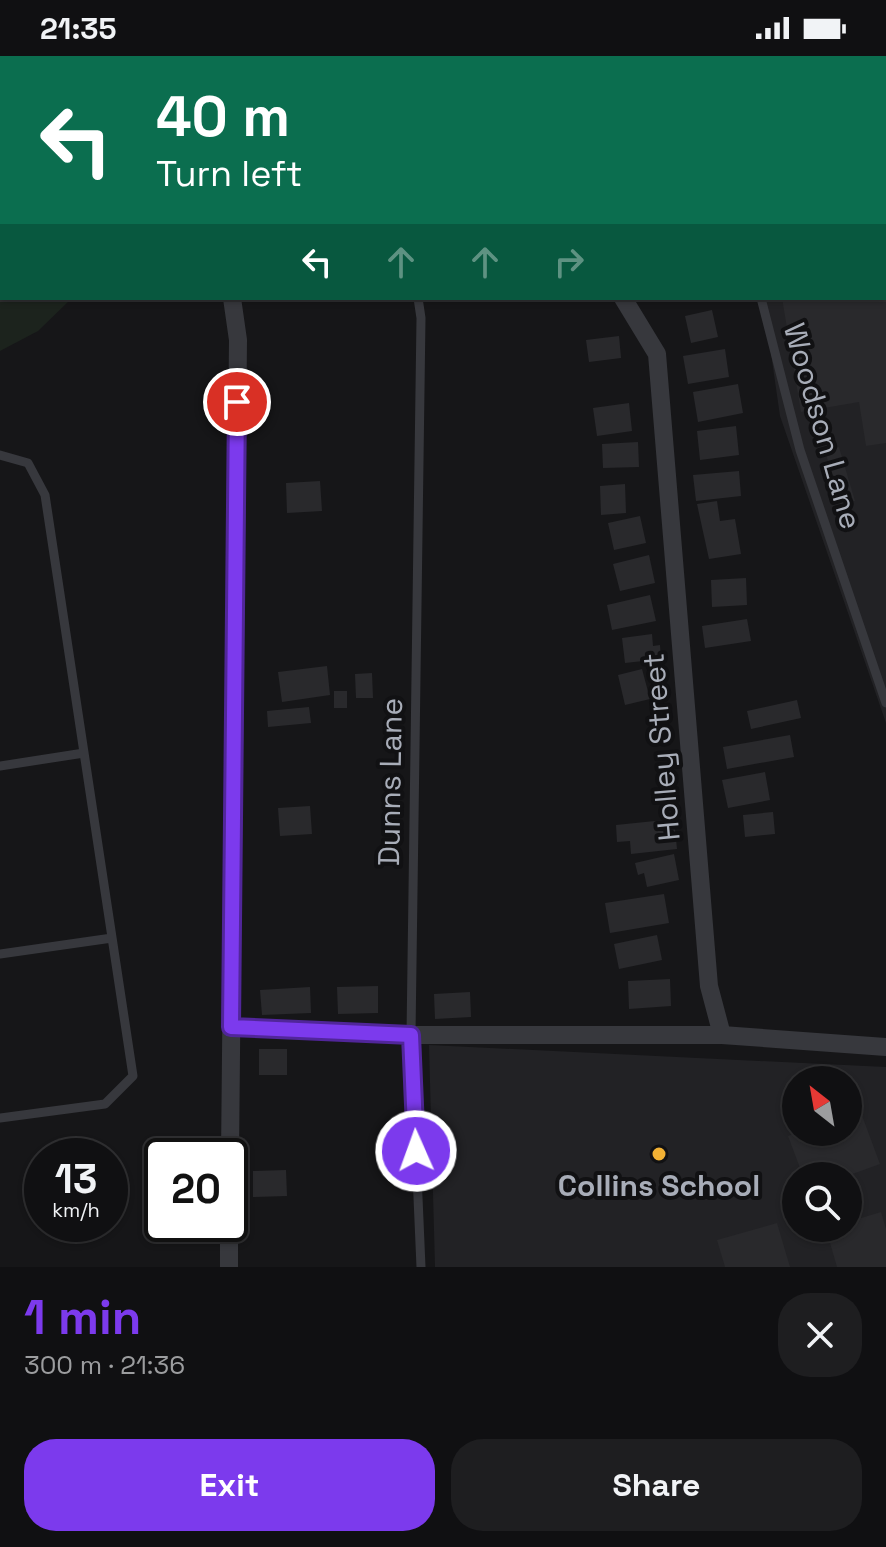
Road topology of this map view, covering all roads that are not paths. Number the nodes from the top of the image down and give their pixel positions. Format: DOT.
graph roads {
  1 [pos="232,300"];
  2 [pos="418,300"];
  3 [pos="624,300"];
  4 [pos="762,300"];
  5 [pos="0,455"];
  6 [pos="886,703"];
  7 [pos="84,753"];
  8 [pos="0,766"];
  9 [pos="112,938"];
  10 [pos="0,954"];
  11 [pos="231,1027"];
  12 [pos="411,1035"];
  13 [pos="722,1035"];
  14 [pos="886,1047"];
  15 [pos="0,1118"];
  16 [pos="230,1138"];
  17 [pos="229,1242"];
  18 [pos="229,1267"];
  19 [pos="421,1267"];
  1 -- 11 [label="street"];
  2 -- 12 [label="lane, Dunns Lane"];
  3 -- 13 [label="street, Holley Street"];
  4 -- 6 [label="lane, Woodson Lane"];
  5 -- 7 [label="lane"];
  7 -- 8 [label="lane"];
  7 -- 9 [label="lane"];
  9 -- 10 [label="lane"];
  9 -- 15 [label="lane"];
  11 -- 12 [label="street"];
  11 -- 16 [label="street"];
  12 -- 13 [label="street"];
  12 -- 19 [label="lane, Dunns Lane"];
  13 -- 14 [label="street"];
  17 -- 18 [label="street"];
}
